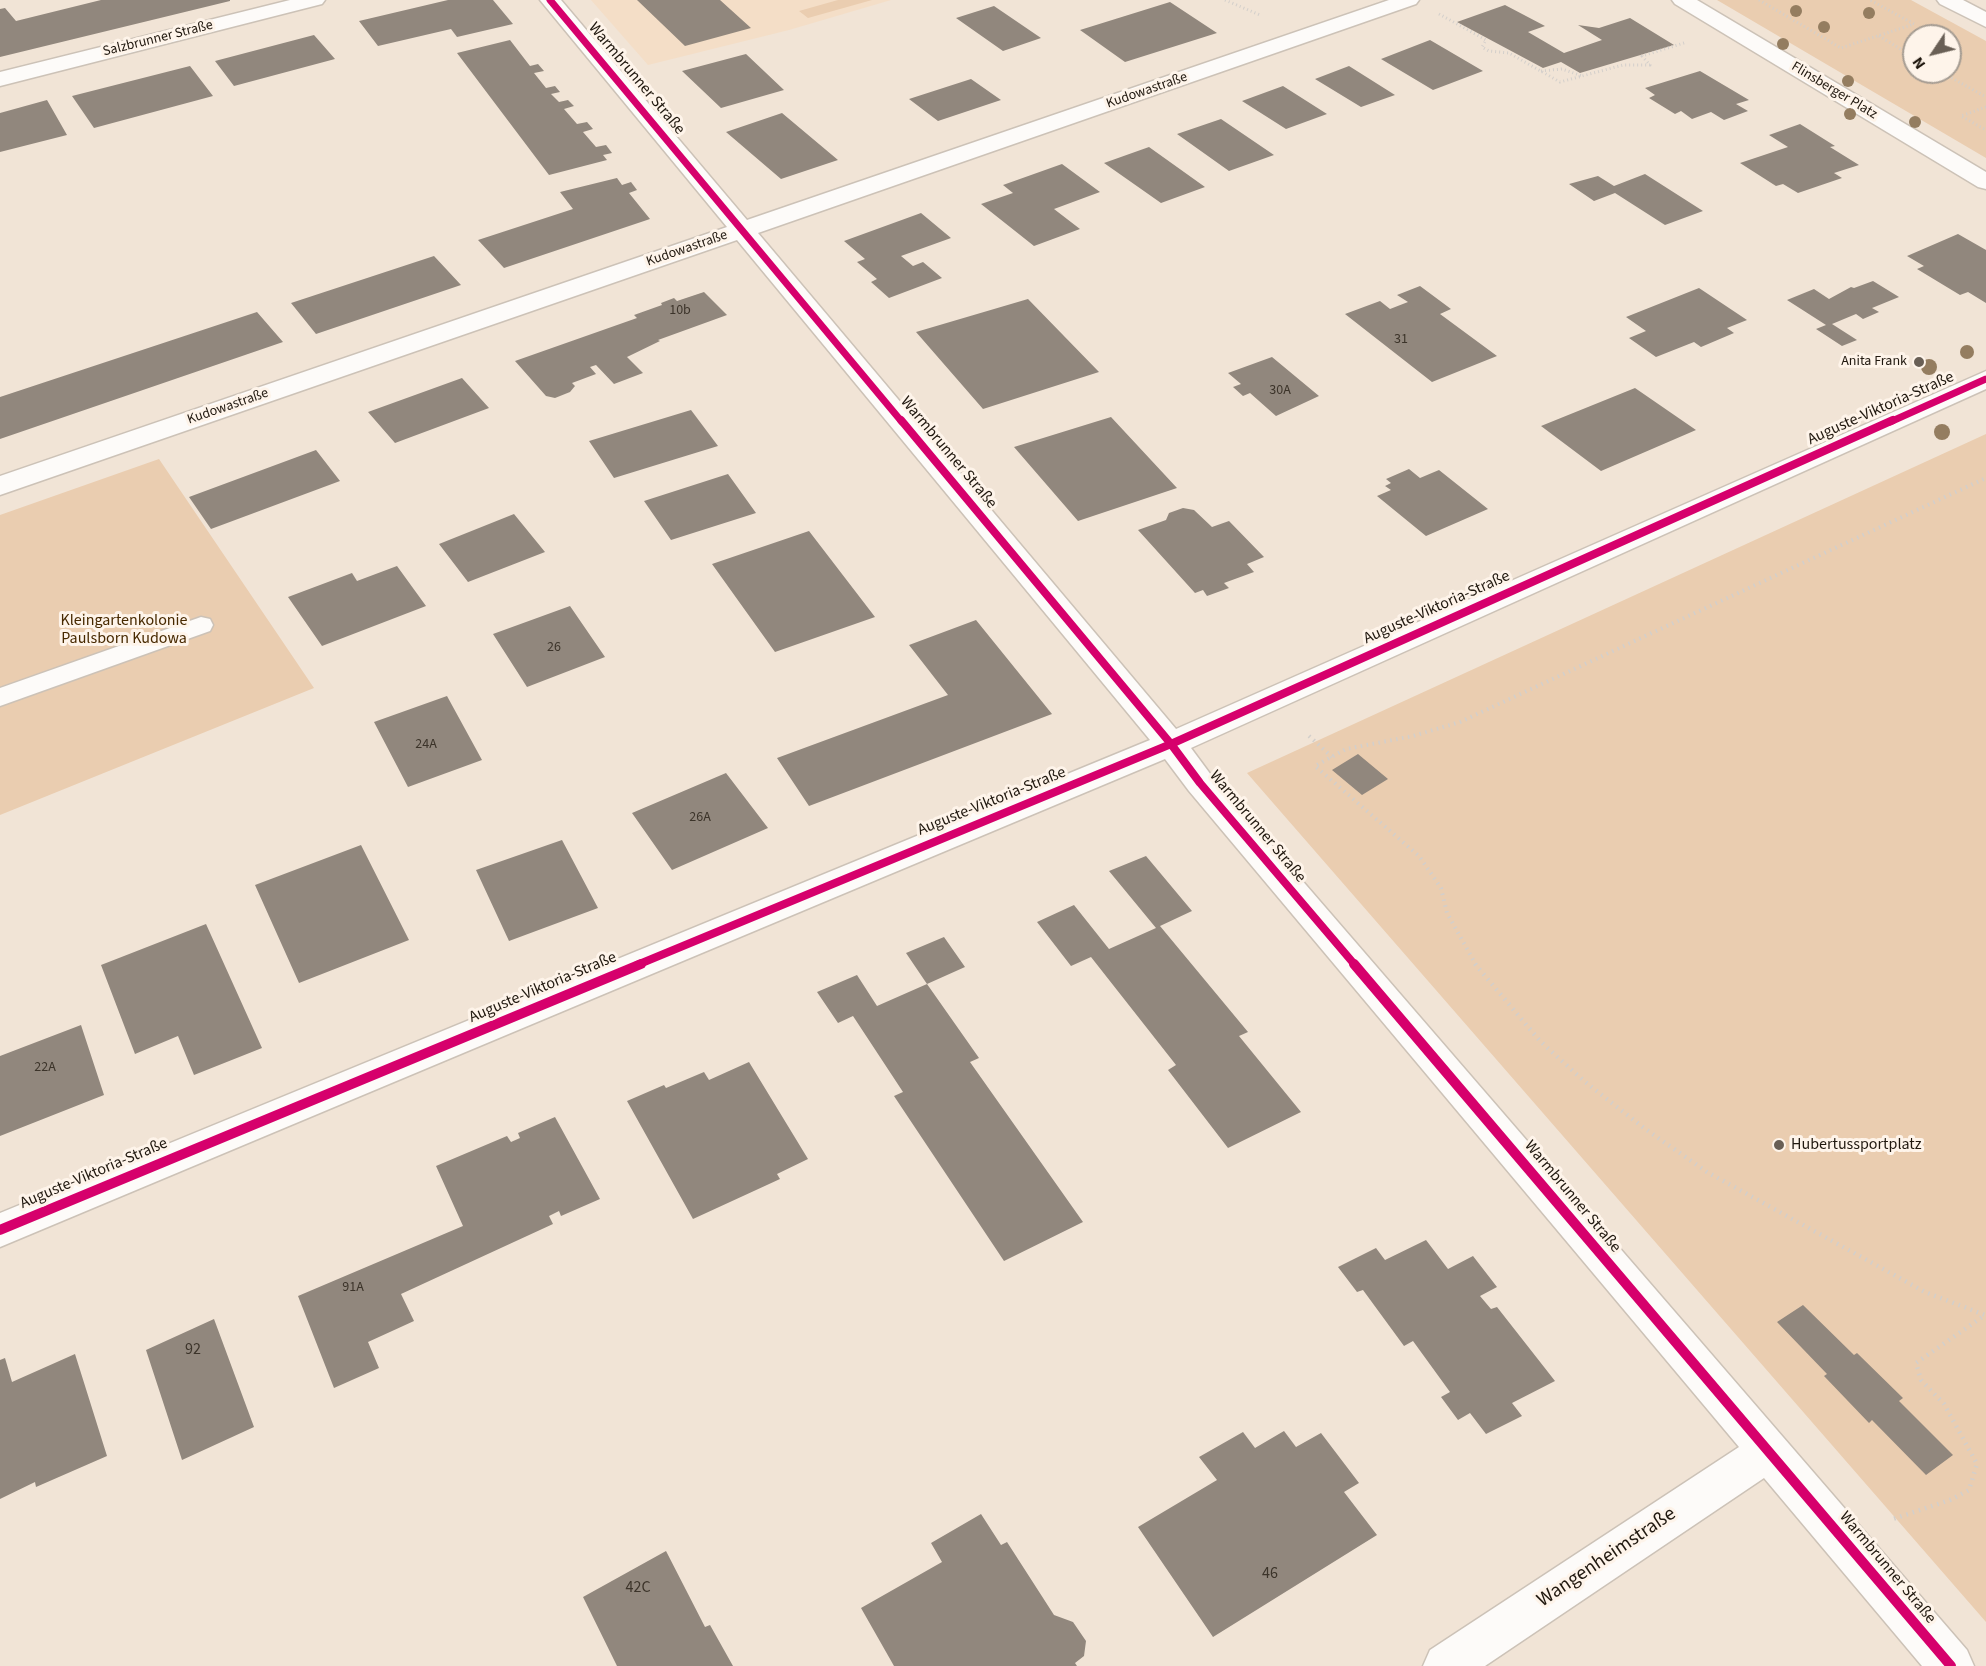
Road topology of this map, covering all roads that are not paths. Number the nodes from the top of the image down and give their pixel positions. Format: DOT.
graph roads {
  1 [pos="315,0"];
  2 [pos="550,0"];
  3 [pos="1409,0"];
  4 [pos="1682,0"];
  5 [pos="1947,0"];
  6 [pos="1986,21"];
  7 [pos="0,79"];
  8 [pos="1986,182"];
  9 [pos="743,230"];
  10 [pos="1986,379"];
  11 [pos="0,486"];
  12 [pos="201,625"];
  13 [pos="0,697"];
  14 [pos="1172,744"];
  15 [pos="0,1230"];
  16 [pos="1769,1451"];
  17 [pos="1446,1666"];
  18 [pos="1951,1666"];
  1 -- 7 [label="street, Salzbrunner Straße"];
  2 -- 9 [label="street, Warmbrunner Straße"];
  3 -- 9 [label="street, Kudowastraße"];
  4 -- 8 [label="street, Flinsberger Platz"];
  5 -- 6 [label="street"];
  9 -- 11 [label="street, Kudowastraße"];
  9 -- 14 [label="street, Warmbrunner Straße"];
  10 -- 14 [label="street, Auguste-Viktoria-Straße"];
  12 -- 13 [label="lane"];
  14 -- 15 [label="street, Auguste-Viktoria-Straße"];
  14 -- 16 [label="street, Warmbrunner Straße"];
  16 -- 17 [label="street, Wangenheimstraße"];
  16 -- 18 [label="street, Warmbrunner Straße"];
}
